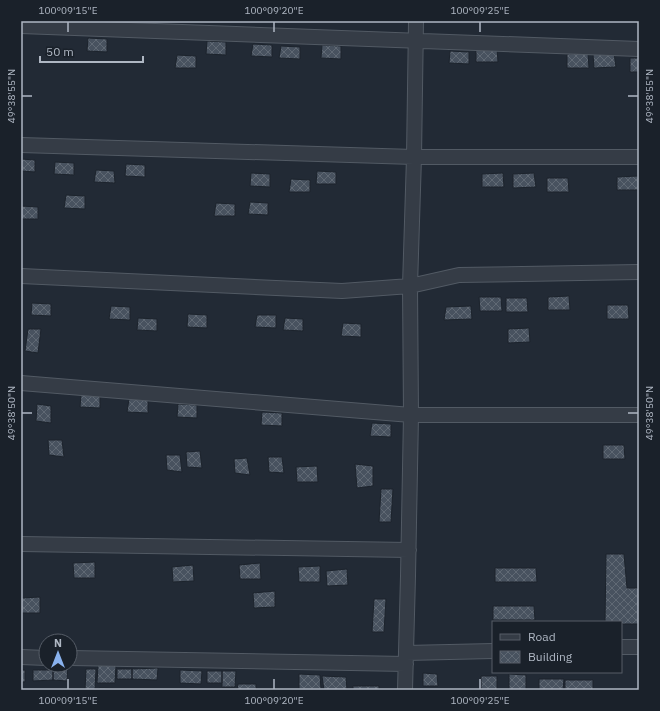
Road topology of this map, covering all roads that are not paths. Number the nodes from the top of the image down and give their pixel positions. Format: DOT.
graph roads {
  1 [pos="416,21"];
  2 [pos="21,26"];
  3 [pos="416,40"];
  4 [pos="639,49"];
  5 [pos="21,145"];
  6 [pos="414,157"];
  7 [pos="639,157"];
  8 [pos="639,272"];
  9 [pos="21,276"];
  10 [pos="410,286"];
  11 [pos="21,383"];
  12 [pos="411,415"];
  13 [pos="639,415"];
  14 [pos="21,544"];
  15 [pos="409,550"];
  16 [pos="622,647"];
  17 [pos="639,647"];
  18 [pos="492,651"];
  19 [pos="21,657"];
  20 [pos="38,658"];
  21 [pos="78,658"];
  22 [pos="406,658"];
  23 [pos="405,690"];
  1 -- 3 [label="street"];
  2 -- 3 [label="street"];
  3 -- 4 [label="street"];
  3 -- 6 [label="street"];
  5 -- 6 [label="street"];
  6 -- 7 [label="street"];
  6 -- 10 [label="street"];
  8 -- 10 [label="street"];
  9 -- 10 [label="street"];
  10 -- 12 [label="street"];
  11 -- 12 [label="street"];
  12 -- 13 [label="street"];
  12 -- 15 [label="street"];
  14 -- 15 [label="street"];
  15 -- 22 [label="street"];
  16 -- 17 [label="street"];
  18 -- 22 [label="street"];
  19 -- 20 [label="street"];
  21 -- 22 [label="street"];
  22 -- 23 [label="street"];
}
